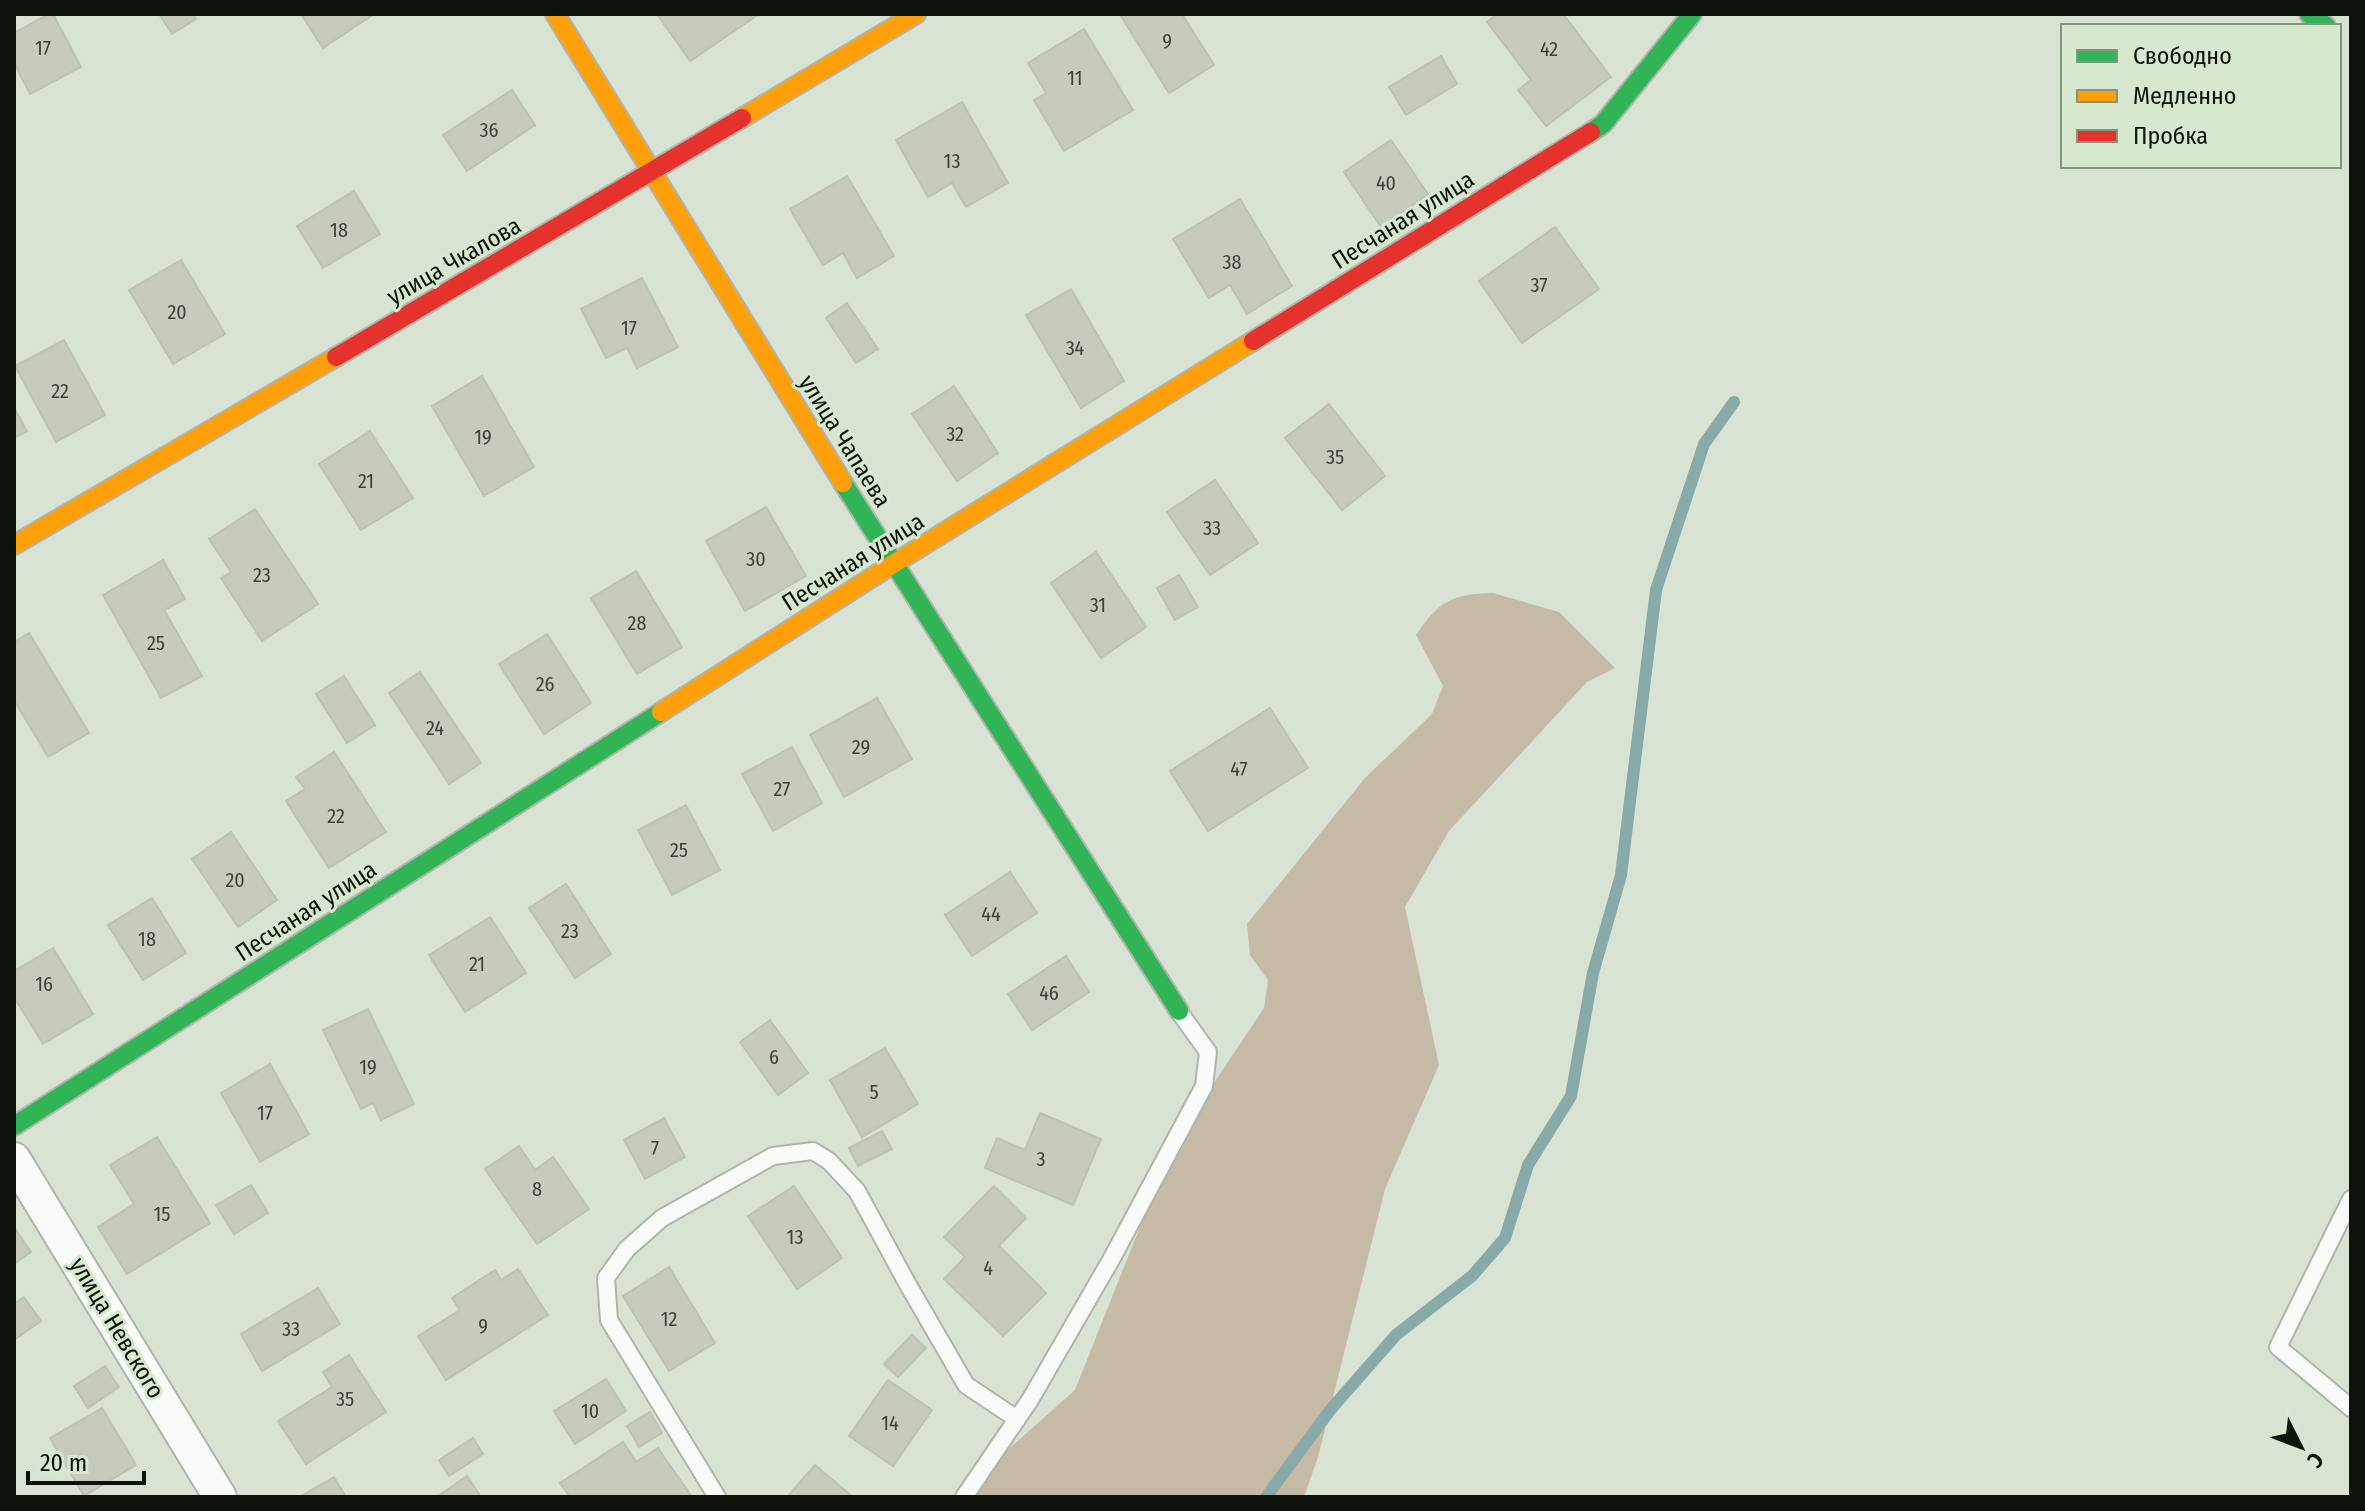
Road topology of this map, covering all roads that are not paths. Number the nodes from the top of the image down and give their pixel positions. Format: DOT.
graph roads {
  1 [pos="555,14"];
  2 [pos="916,14"];
  3 [pos="1692,14"];
  4 [pos="650,174"];
  5 [pos="14,545"];
  6 [pos="893,564"];
  7 [pos="1179,1011"];
  8 [pos="14,1126"];
  9 [pos="14,1159"];
  10 [pos="2351,1199"];
  11 [pos="2349,1403"];
  12 [pos="1017,1419"];
  13 [pos="220,1497"];
  14 [pos="717,1497"];
  15 [pos="964,1497"];
  1 -- 4 [label="street, улица Чапаева"];
  2 -- 4 [label="street, улица Чкалова"];
  3 -- 6 [label="street, Песчаная улица"];
  4 -- 5 [label="street, улица Чкалова"];
  4 -- 6 [label="street, улица Чапаева"];
  6 -- 7 [label="street, улица Чапаева"];
  6 -- 8 [label="street, Песчаная улица"];
  7 -- 12 [label="lane"];
  9 -- 13 [label="street, улица Невского"];
  10 -- 11 [label="lane"];
  12 -- 14 [label="lane"];
  12 -- 15 [label="lane"];
}
